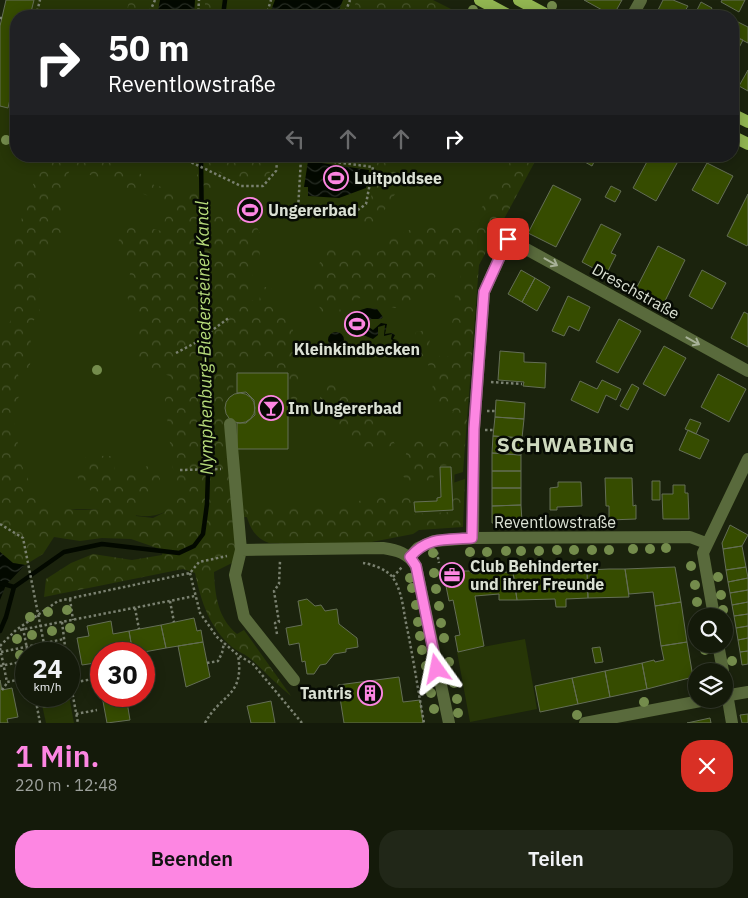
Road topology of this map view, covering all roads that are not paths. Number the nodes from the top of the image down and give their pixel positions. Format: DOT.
graph roads {
  1 [pos="480,0"];
  2 [pos="519,0"];
  3 [pos="499,10"];
  4 [pos="538,10"];
  5 [pos="748,371"];
  6 [pos="230,424"];
  7 [pos="748,458"];
  8 [pos="472,538"];
  9 [pos="706,543"];
  10 [pos="241,550"];
  11 [pos="410,557"];
  12 [pos="713,608"];
  13 [pos="294,680"];
  14 [pos="748,692"];
  15 [pos="733,695"];
  16 [pos="688,703"];
  17 [pos="729,708"];
  18 [pos="449,723"];
  19 [pos="585,723"];
  20 [pos="732,723"];
  1 -- 3 [label="main road"];
  2 -- 4 [label="main road"];
  8 -- 5 [label="street, Dreschstraße, one-way"];
  6 -- 10 [label="street"];
  7 -- 9 [label="street"];
  8 -- 9 [label="street, Reventlowstraße"];
  8 -- 11 [label="street, Reventlowstraße"];
  9 -- 12 [label="street"];
  10 -- 11 [label="street"];
  10 -- 13 [label="street"];
  11 -- 18 [label="street"];
  14 -- 15 [label="street"];
  16 -- 19 [label="street"];
  17 -- 20 [label="street"];
}
